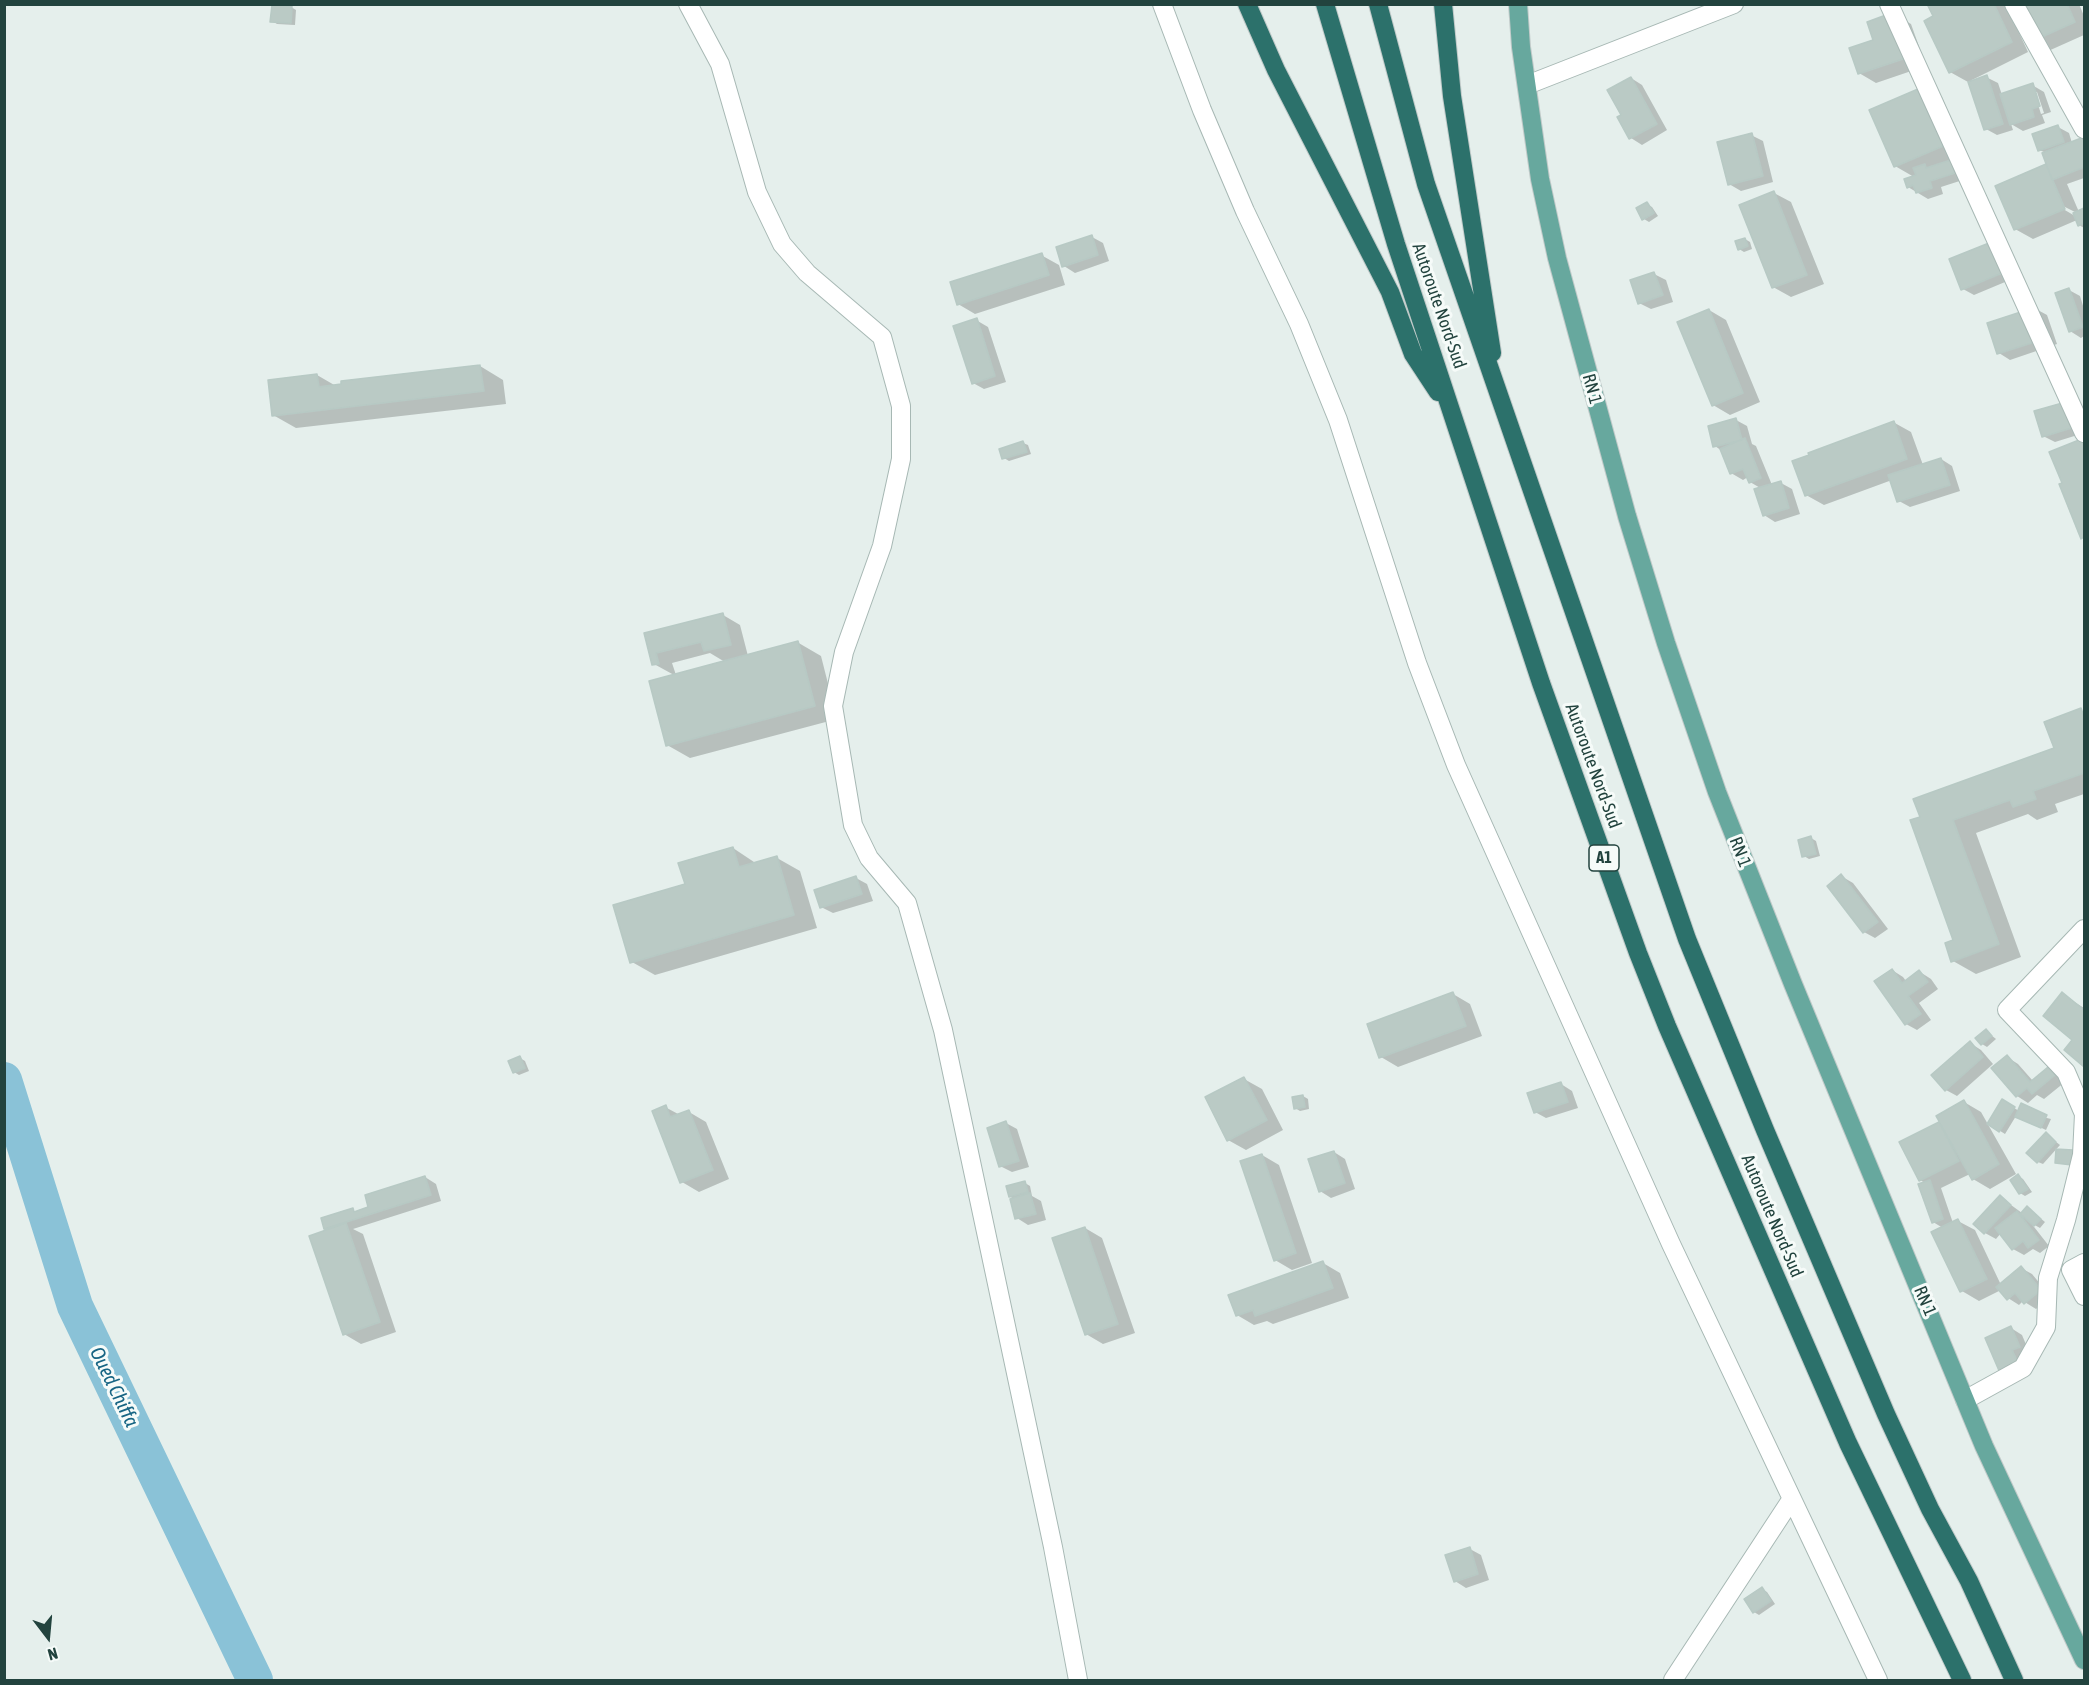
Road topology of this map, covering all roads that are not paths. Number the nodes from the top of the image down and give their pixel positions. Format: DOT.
graph roads {
  1 [pos="688,4"];
  2 [pos="1162,4"];
  3 [pos="1247,4"];
  4 [pos="1325,4"];
  5 [pos="1378,4"];
  6 [pos="1443,4"];
  7 [pos="1518,4"];
  8 [pos="1734,4"];
  9 [pos="1889,4"];
  10 [pos="2014,4"];
  11 [pos="1527,85"];
  12 [pos="2085,129"];
  13 [pos="1498,394"];
  14 [pos="1454,416"];
  15 [pos="2085,433"];
  16 [pos="2085,929"];
  17 [pos="2085,1263"];
  18 [pos="2085,1296"];
  19 [pos="1965,1400"];
  20 [pos="1791,1500"];
  21 [pos="2085,1660"];
  22 [pos="1078,1680"];
  23 [pos="1673,1680"];
  24 [pos="1878,1680"];
  25 [pos="1962,1680"];
  26 [pos="2014,1680"];
  1 -- 22 [label="street"];
  2 -- 20 [label="street"];
  3 -- 14 [label="highway"];
  4 -- 14 [label="highway, Autoroute Nord-Sud / A1"];
  5 -- 13 [label="highway, Autoroute Nord-Sud"];
  6 -- 13 [label="highway"];
  7 -- 11 [label="main road, RN 1"];
  8 -- 11 [label="street"];
  9 -- 15 [label="street"];
  10 -- 12 [label="street"];
  11 -- 19 [label="main road, RN 1"];
  13 -- 26 [label="highway, Autoroute Nord-Sud"];
  14 -- 25 [label="highway, Autoroute Nord-Sud / A1"];
  16 -- 19 [label="street"];
  17 -- 18 [label="street"];
  19 -- 21 [label="main road, RN 1"];
  20 -- 23 [label="street"];
  20 -- 24 [label="street"];
}
